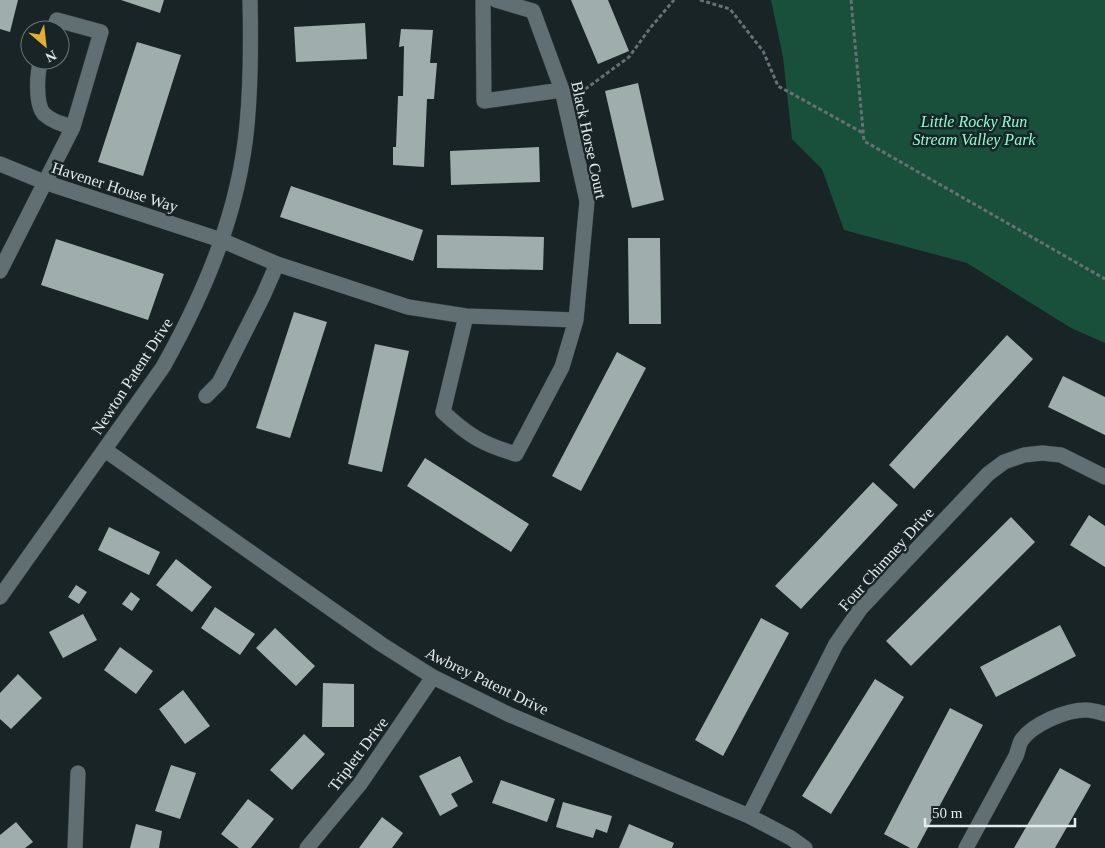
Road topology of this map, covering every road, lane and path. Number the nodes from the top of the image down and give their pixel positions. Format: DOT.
graph roads {
  1 [pos="250,0"];
  2 [pos="483,0"];
  3 [pos="496,0"];
  4 [pos="674,0"];
  5 [pos="700,0"];
  6 [pos="851,0"];
  7 [pos="70,24"];
  8 [pos="39,70"];
  9 [pos="564,97"];
  10 [pos="73,128"];
  11 [pos="863,133"];
  12 [pos="0,164"];
  13 [pos="44,182"];
  14 [pos="221,240"];
  15 [pos="277,264"];
  16 [pos="0,271"];
  17 [pos="1105,278"];
  18 [pos="466,316"];
  19 [pos="576,320"];
  20 [pos="206,396"];
  21 [pos="105,450"];
  22 [pos="1105,478"];
  23 [pos="0,597"];
  24 [pos="434,677"];
  25 [pos="1105,714"];
  26 [pos="78,773"];
  27 [pos="749,816"];
  28 [pos="75,848"];
  29 [pos="307,848"];
  30 [pos="805,848"];
  31 [pos="966,848"];
  1 -- 14 [label="street, Newton Patent Drive"];
  2 -- 9 [label="street"];
  3 -- 9 [label="street, Black Horse Court"];
  4 -- 9 [label="path"];
  5 -- 11 [label="path"];
  6 -- 11 [label="path"];
  7 -- 10 [label="street"];
  8 -- 10 [label="street"];
  9 -- 19 [label="street, Black Horse Court"];
  10 -- 13 [label="street"];
  11 -- 17 [label="path"];
  12 -- 13 [label="street, Havener House Way"];
  13 -- 14 [label="street, Havener House Way"];
  13 -- 16 [label="street"];
  14 -- 15 [label="street"];
  14 -- 21 [label="street, Newton Patent Drive"];
  15 -- 18 [label="street"];
  15 -- 20 [label="street"];
  18 -- 19 [label="street"];
  18 -- 19 [label="street, Black Horse Court"];
  21 -- 23 [label="street, Newton Patent Drive"];
  21 -- 24 [label="street, Awbrey Patent Drive"];
  22 -- 27 [label="street, Four Chimney Drive"];
  24 -- 27 [label="street, Awbrey Patent Drive"];
  24 -- 29 [label="street, Triplett Drive"];
  25 -- 31 [label="street"];
  26 -- 28 [label="street"];
  27 -- 30 [label="street, Awbrey Patent Drive"];
}
